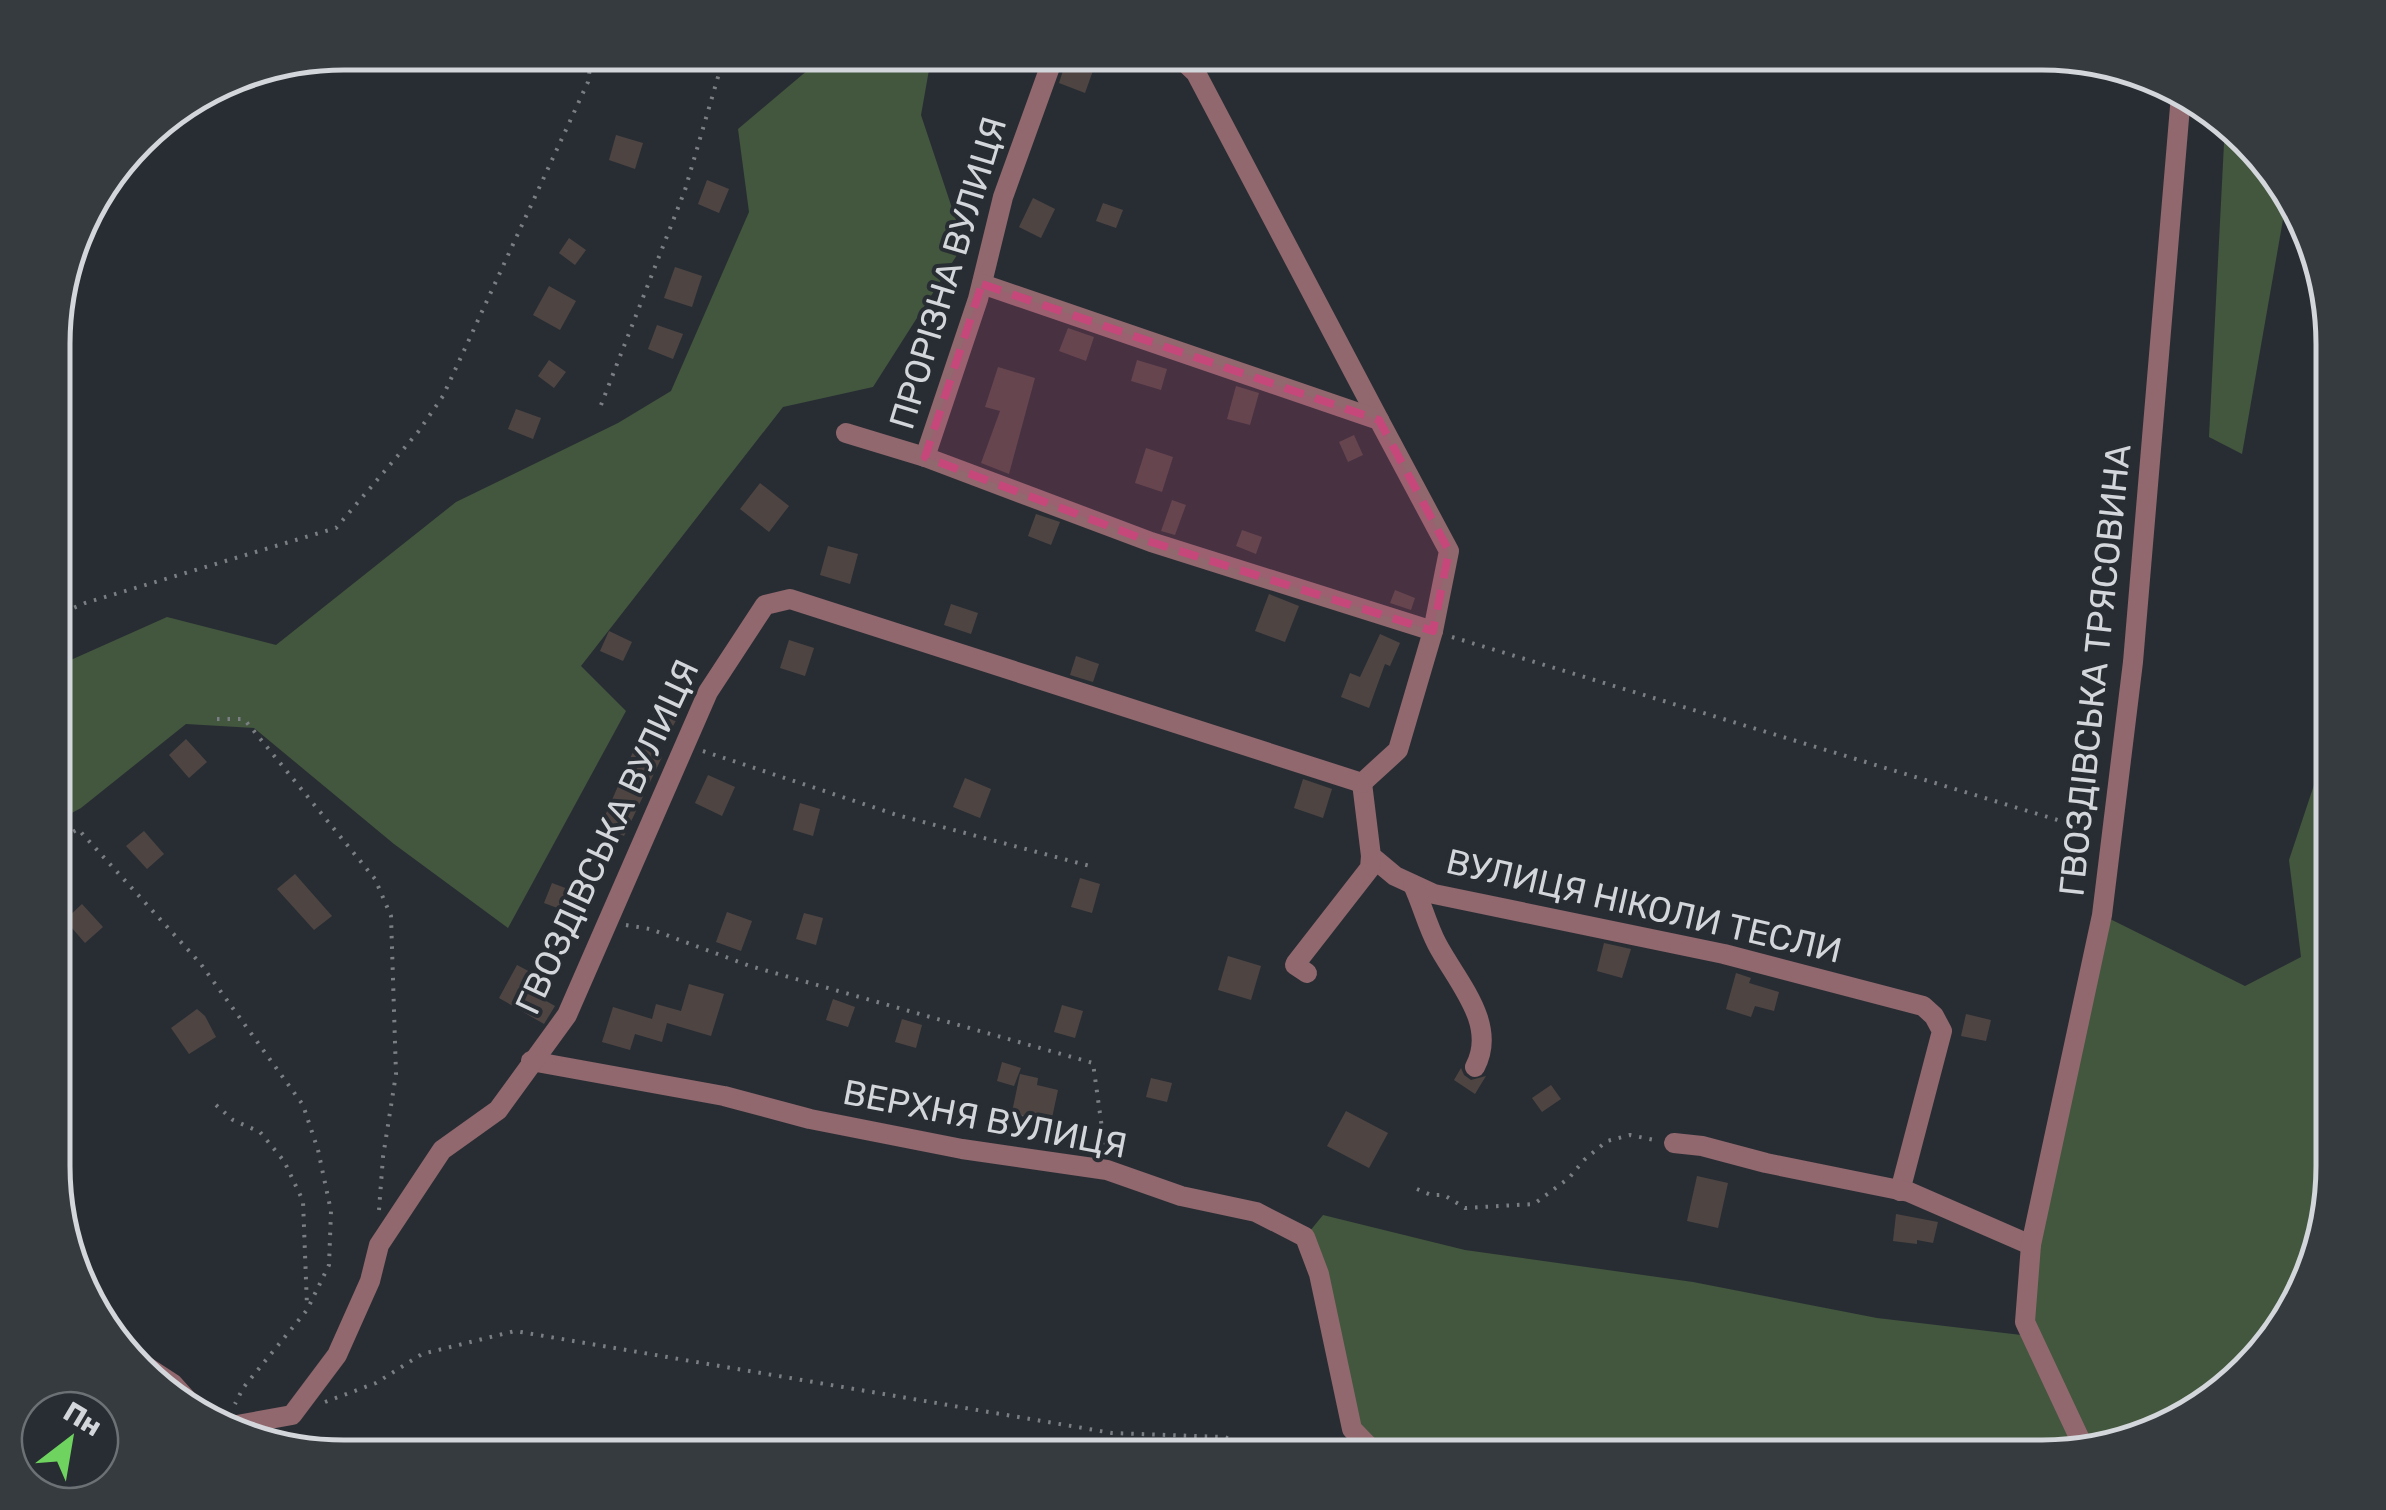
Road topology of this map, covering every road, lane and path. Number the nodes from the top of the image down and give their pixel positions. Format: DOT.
graph roads {
  1 [pos="590,70"];
  2 [pos="720,70"];
  3 [pos="1048,70"];
  4 [pos="1192,70"];
  5 [pos="2180,108"];
  6 [pos="982,284"];
  7 [pos="601,405"];
  8 [pos="1380,420"];
  9 [pos="846,433"];
  10 [pos="924,457"];
  11 [pos="70,610"];
  12 [pos="1433,631"];
  13 [pos="217,719"];
  14 [pos="684,744"];
  15 [pos="1364,781"];
  16 [pos="70,834"];
  17 [pos="2112,836"];
  18 [pos="1371,856"];
  19 [pos="1090,866"];
  20 [pos="1414,885"];
  21 [pos="606,922"];
  22 [pos="1302,968"];
  23 [pos="531,1062"];
  24 [pos="1475,1068"];
  25 [pos="216,1105"];
  26 [pos="1674,1143"];
  27 [pos="1108,1170"];
  28 [pos="1417,1189"];
  29 [pos="1900,1191"];
  30 [pos="378,1245"];
  31 [pos="2031,1246"];
  32 [pos="307,1310"];
  33 [pos="326,1402"];
  34 [pos="236,1415"];
  35 [pos="2078,1437"];
  36 [pos="1233,1439"];
  37 [pos="1362,1439"];
  1 -- 11 [label="path"];
  2 -- 7 [label="path"];
  3 -- 6 [label="street, ПРОРІЗНА ВУЛИЦЯ"];
  4 -- 8 [label="street"];
  5 -- 17 [label="street, ГВОЗДІВСЬКА ТРЯСОВИНА"];
  6 -- 8 [label="street"];
  6 -- 10 [label="street, ПРОРІЗНА ВУЛИЦЯ"];
  8 -- 12 [label="street"];
  9 -- 10 [label="street"];
  10 -- 12 [label="street"];
  12 -- 15 [label="street"];
  12 -- 17 [label="path"];
  13 -- 30 [label="path"];
  14 -- 15 [label="street, ГВОЗДІВСЬКА ВУЛИЦЯ"];
  14 -- 19 [label="path"];
  14 -- 21 [label="street, ГВОЗДІВСЬКА ВУЛИЦЯ"];
  15 -- 18 [label="street"];
  16 -- 32 [label="path"];
  17 -- 31 [label="street, ГВОЗДІВСЬКА ТРЯСОВИНА"];
  18 -- 20 [label="street, ВУЛИЦЯ НІКОЛИ ТЕСЛИ"];
  18 -- 22 [label="street"];
  20 -- 24 [label="street"];
  20 -- 29 [label="street, ВУЛИЦЯ НІКОЛИ ТЕСЛИ"];
  21 -- 23 [label="street, ГВОЗДІВСЬКА ВУЛИЦЯ"];
  21 -- 27 [label="path"];
  23 -- 27 [label="street, ВЕРХНЯ ВУЛИЦЯ"];
  23 -- 30 [label="street, ГВОЗДІВСЬКА ВУЛИЦЯ"];
  25 -- 32 [label="path"];
  26 -- 28 [label="path"];
  26 -- 29 [label="street"];
  27 -- 37 [label="street, ВЕРХНЯ ВУЛИЦЯ"];
  29 -- 31 [label="street"];
  30 -- 34 [label="street, ГВОЗДІВСЬКА ВУЛИЦЯ"];
  31 -- 35 [label="street, ГВОЗДІВСЬКА ТРЯСОВИНА"];
  32 -- 34 [label="path"];
  33 -- 36 [label="path"];
}
